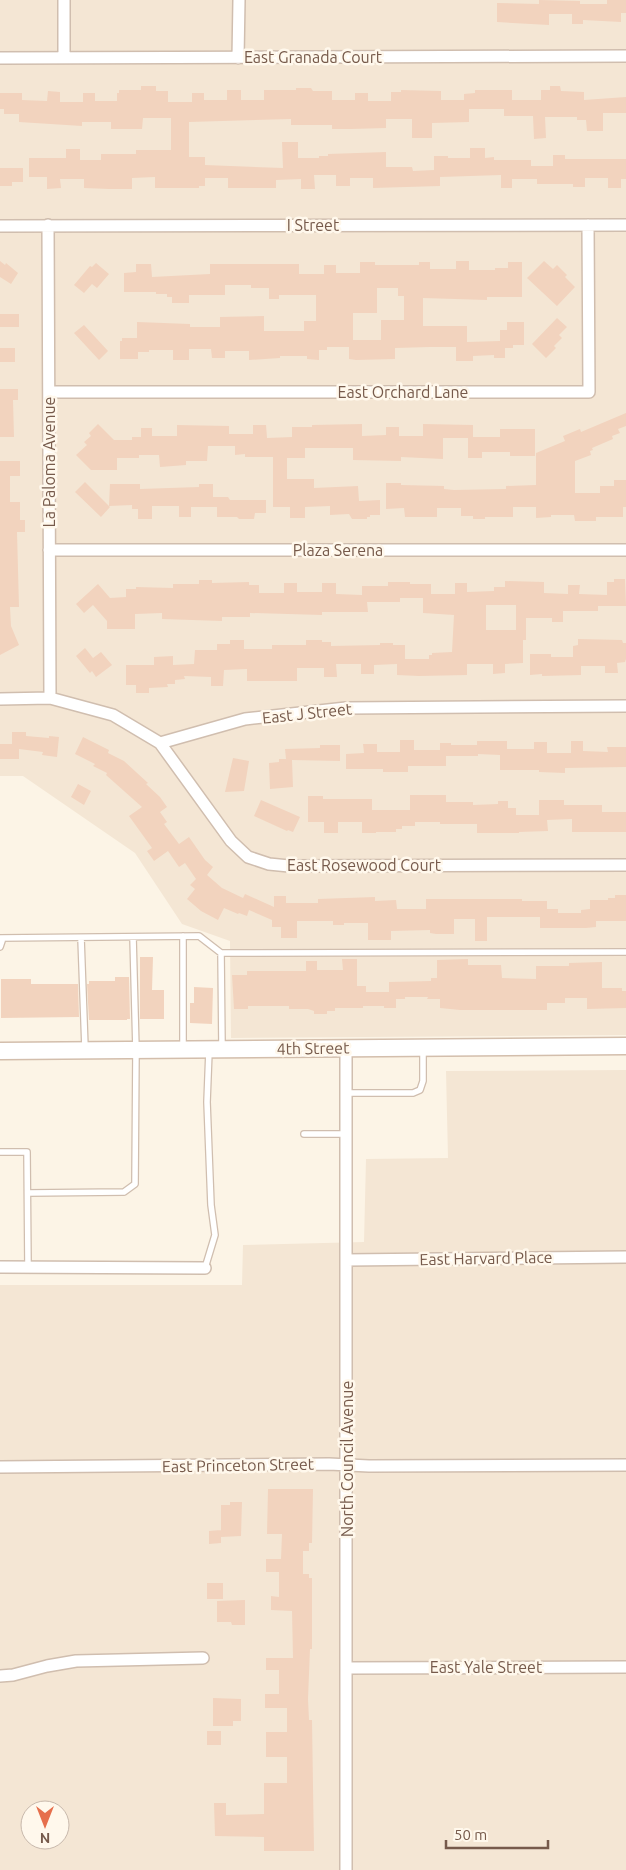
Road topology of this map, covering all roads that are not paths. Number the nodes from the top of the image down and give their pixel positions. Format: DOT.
graph roads {
  1 [pos="64,0"];
  2 [pos="239,0"];
  3 [pos="626,56"];
  4 [pos="0,58"];
  5 [pos="64,58"];
  6 [pos="238,58"];
  7 [pos="48,225"];
  8 [pos="588,225"];
  9 [pos="626,225"];
  10 [pos="0,226"];
  11 [pos="49,392"];
  12 [pos="49,550"];
  13 [pos="626,550"];
  14 [pos="0,698"];
  15 [pos="50,698"];
  16 [pos="626,706"];
  17 [pos="160,743"];
  18 [pos="626,865"];
  19 [pos="183,936"];
  20 [pos="133,937"];
  21 [pos="1,938"];
  22 [pos="82,938"];
  23 [pos="0,947"];
  24 [pos="626,952"];
  25 [pos="221,953"];
  26 [pos="626,1046"];
  27 [pos="423,1047"];
  28 [pos="346,1048"];
  29 [pos="183,1049"];
  30 [pos="216,1049"];
  31 [pos="85,1050"];
  32 [pos="136,1050"];
  33 [pos="0,1051"];
  34 [pos="346,1093"];
  35 [pos="304,1134"];
  36 [pos="346,1134"];
  37 [pos="0,1152"];
  38 [pos="28,1193"];
  39 [pos="626,1257"];
  40 [pos="346,1260"];
  41 [pos="0,1267"];
  42 [pos="28,1267"];
  43 [pos="205,1268"];
  44 [pos="347,1465"];
  45 [pos="626,1465"];
  46 [pos="0,1467"];
  47 [pos="203,1658"];
  48 [pos="626,1667"];
  49 [pos="347,1668"];
  50 [pos="0,1676"];
  51 [pos="346,1870"];
  1 -- 5 [label="street"];
  2 -- 6 [label="street"];
  3 -- 6 [label="street, East Granada Court"];
  4 -- 5 [label="street, East Granada Court"];
  5 -- 6 [label="street, East Granada Court"];
  7 -- 8 [label="street, I Street"];
  7 -- 10 [label="street, I Street"];
  7 -- 11 [label="street, La Paloma Avenue"];
  8 -- 9 [label="street, I Street"];
  8 -- 11 [label="street, East Orchard Lane"];
  11 -- 12 [label="street, La Paloma Avenue"];
  12 -- 13 [label="street, Plaza Serena"];
  12 -- 15 [label="street, La Paloma Avenue"];
  14 -- 15 [label="street"];
  15 -- 17 [label="street"];
  16 -- 17 [label="street, East J Street"];
  17 -- 18 [label="street, East Rosewood Court"];
  19 -- 20 [label="lane"];
  19 -- 25 [label="lane"];
  19 -- 29 [label="lane"];
  20 -- 22 [label="lane"];
  20 -- 32 [label="lane"];
  21 -- 22 [label="lane"];
  21 -- 23 [label="lane"];
  22 -- 31 [label="lane"];
  24 -- 25 [label="lane"];
  25 -- 30 [label="lane"];
  26 -- 27 [label="main road, 4th Street"];
  27 -- 28 [label="main road, 4th Street"];
  27 -- 34 [label="lane"];
  28 -- 30 [label="main road, 4th Street"];
  28 -- 34 [label="street, North Council Avenue"];
  29 -- 30 [label="main road, 4th Street"];
  29 -- 32 [label="main road, 4th Street"];
  30 -- 43 [label="lane"];
  31 -- 32 [label="main road, 4th Street"];
  31 -- 33 [label="main road, 4th Street"];
  32 -- 38 [label="lane"];
  34 -- 36 [label="street, North Council Avenue"];
  35 -- 36 [label="lane"];
  36 -- 40 [label="street, North Council Avenue"];
  37 -- 38 [label="lane"];
  38 -- 42 [label="lane"];
  39 -- 40 [label="street, East Harvard Place"];
  40 -- 44 [label="street, North Council Avenue"];
  41 -- 42 [label="street"];
  42 -- 43 [label="street"];
  44 -- 45 [label="street, East Princeton Street"];
  44 -- 46 [label="street, East Princeton Street"];
  44 -- 49 [label="street, North Council Avenue"];
  47 -- 50 [label="street"];
  48 -- 49 [label="street, East Yale Street"];
  49 -- 51 [label="street, North Council Avenue"];
}
